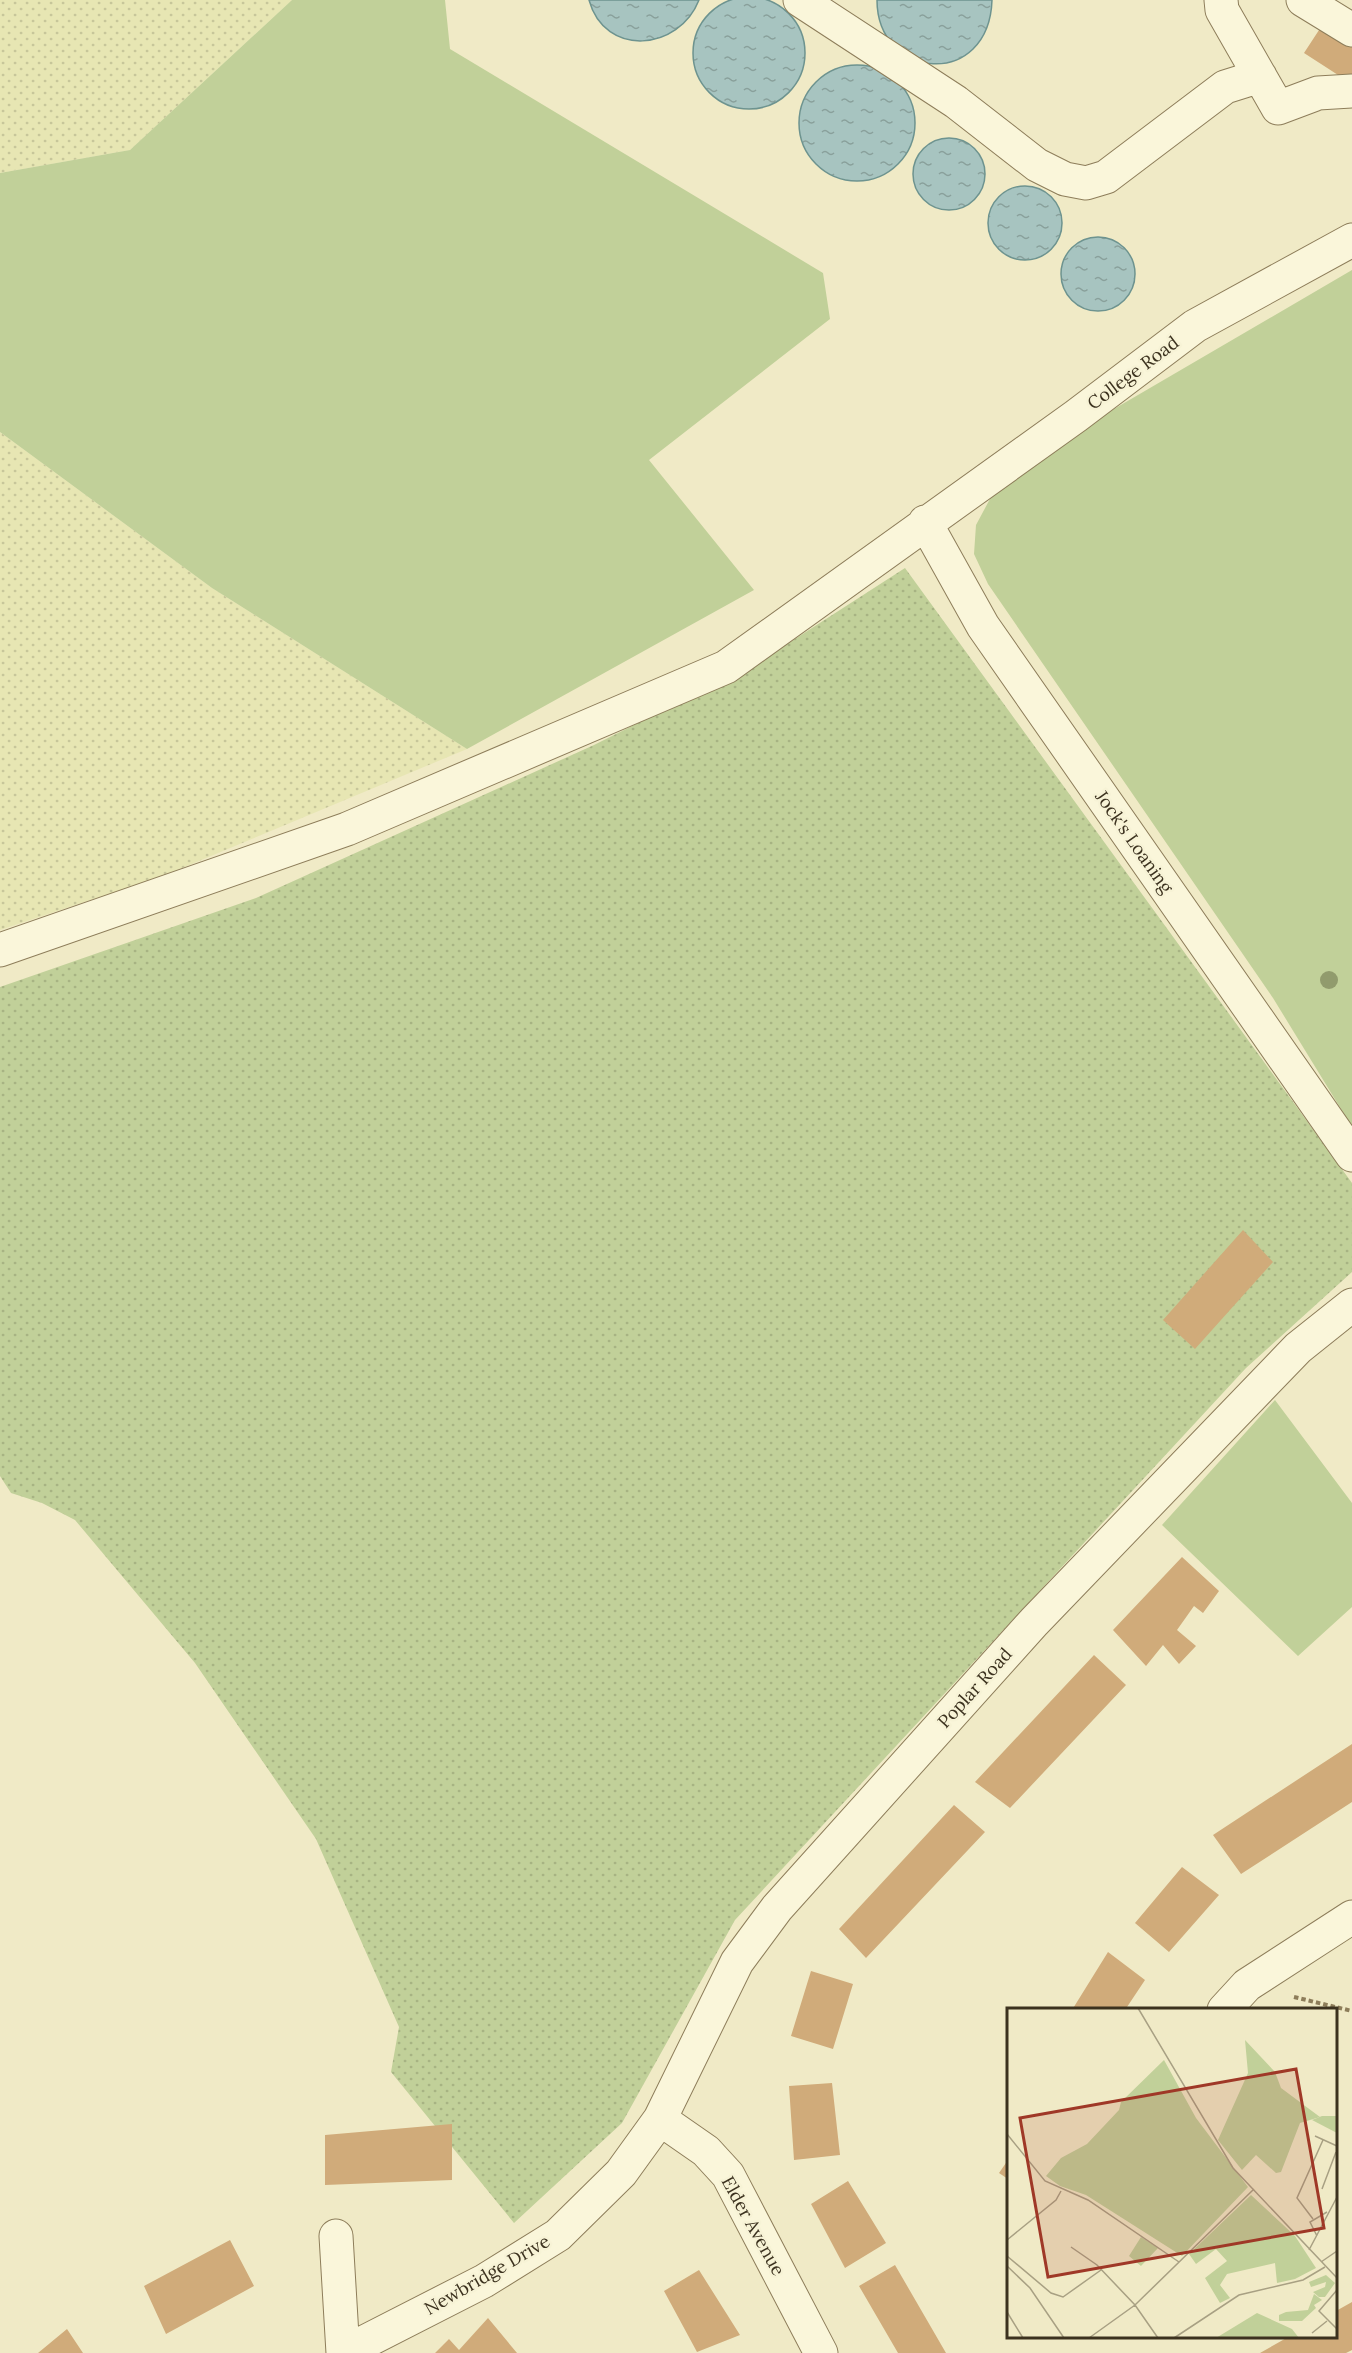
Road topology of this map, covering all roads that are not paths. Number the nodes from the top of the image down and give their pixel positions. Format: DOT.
graph roads {
  1 [pos="800,0"];
  2 [pos="1221,0"];
  3 [pos="1303,0"];
  4 [pos="1352,30"];
  5 [pos="1260,76"];
  6 [pos="1352,90"];
  7 [pos="1352,240"];
  8 [pos="925,522"];
  9 [pos="0,951"];
  10 [pos="1352,1155"];
  11 [pos="1352,1305"];
  12 [pos="1352,1917"];
  13 [pos="1226,2008"];
  14 [pos="660,2119"];
  15 [pos="336,2236"];
  16 [pos="343,2353"];
  17 [pos="821,2353"];
  1 -- 5 [label="street"];
  2 -- 5 [label="street"];
  3 -- 4 [label="street"];
  5 -- 6 [label="street"];
  7 -- 8 [label="street, College Road"];
  8 -- 9 [label="street, College Road"];
  8 -- 10 [label="street, Jock's Loaning"];
  11 -- 14 [label="street, Poplar Road"];
  12 -- 13 [label="street"];
  14 -- 16 [label="street, Newbridge Drive"];
  14 -- 17 [label="street, Elder Avenue"];
  15 -- 16 [label="street"];
}
